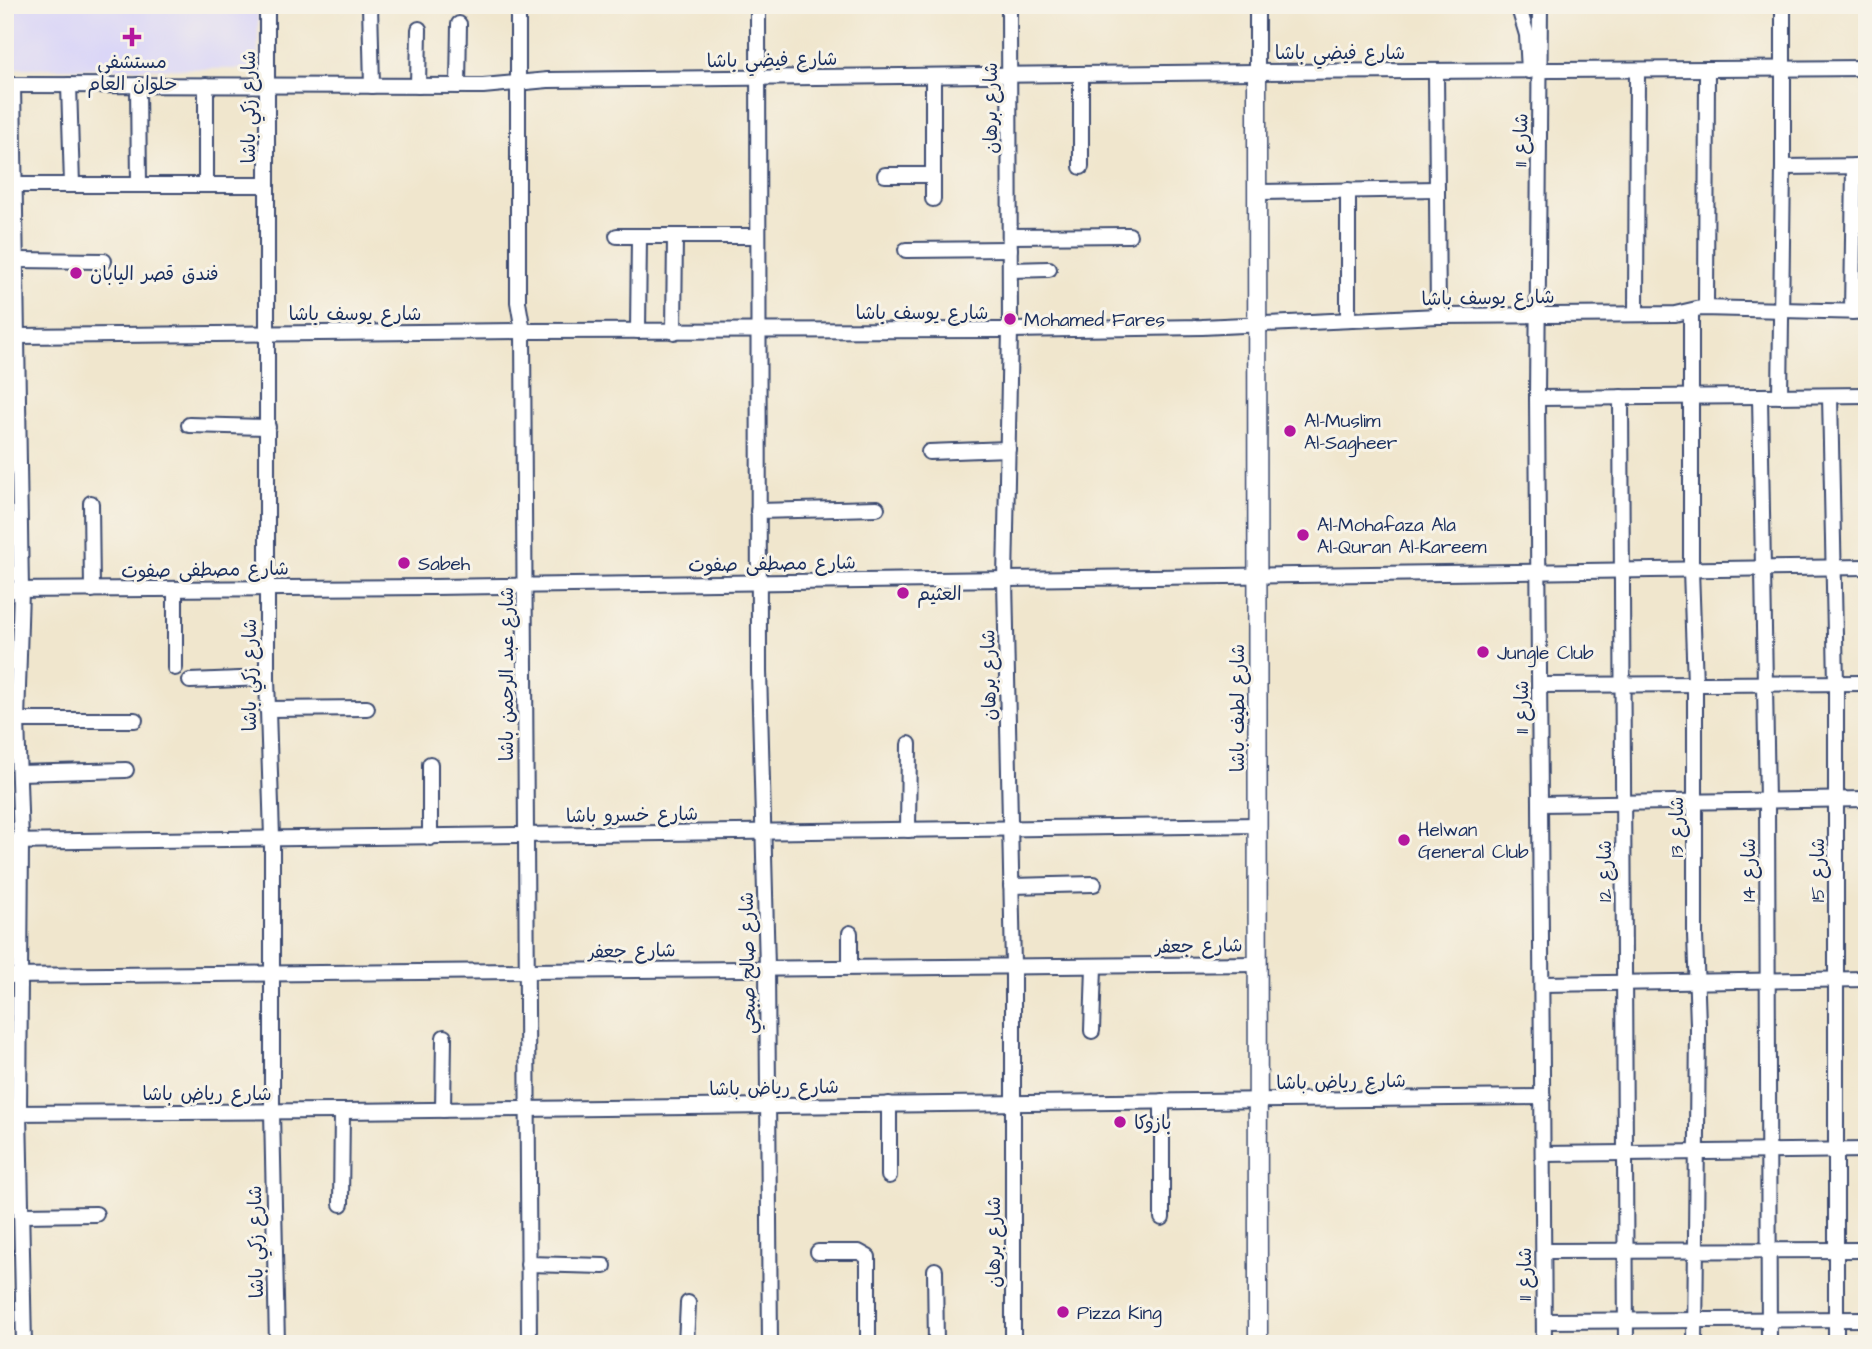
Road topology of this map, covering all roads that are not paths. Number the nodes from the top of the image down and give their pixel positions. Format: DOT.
graph roads {
  1 [pos="267,5"];
  2 [pos="370,5"];
  3 [pos="518,5"];
  4 [pos="758,5"];
  5 [pos="1009,5"];
  6 [pos="1257,5"];
  7 [pos="1518,5"];
  8 [pos="1540,5"];
  9 [pos="1783,5"];
  10 [pos="459,24"];
  11 [pos="419,29"];
  12 [pos="1867,68"];
  13 [pos="1707,69"];
  14 [pos="1783,69"];
  15 [pos="1637,70"];
  16 [pos="1436,71"];
  17 [pos="1534,71"];
  18 [pos="1257,72"];
  19 [pos="1081,75"];
  20 [pos="1009,76"];
  21 [pos="933,77"];
  22 [pos="759,79"];
  23 [pos="518,83"];
  24 [pos="9,85"];
  25 [pos="69,85"];
  26 [pos="138,85"];
  27 [pos="206,85"];
  28 [pos="268,86"];
  29 [pos="372,86"];
  30 [pos="418,86"];
  31 [pos="458,86"];
  32 [pos="1861,166"];
  33 [pos="1081,167"];
  34 [pos="1783,167"];
  35 [pos="885,175"];
  36 [pos="933,175"];
  37 [pos="15,185"];
  38 [pos="72,185"];
  39 [pos="139,185"];
  40 [pos="206,185"];
  41 [pos="266,185"];
  42 [pos="1437,189"];
  43 [pos="1348,190"];
  44 [pos="1258,192"];
  45 [pos="933,199"];
  46 [pos="1129,235"];
  47 [pos="617,236"];
  48 [pos="639,236"];
  49 [pos="675,236"];
  50 [pos="758,236"];
  51 [pos="1010,243"];
  52 [pos="906,250"];
  53 [pos="17,260"];
  54 [pos="104,261"];
  55 [pos="1049,269"];
  56 [pos="1010,270"];
  57 [pos="1706,308"];
  58 [pos="1780,310"];
  59 [pos="1690,311"];
  60 [pos="1860,312"];
  61 [pos="1636,314"];
  62 [pos="1438,316"];
  63 [pos="1537,316"];
  64 [pos="1348,318"];
  65 [pos="1258,324"];
  66 [pos="1010,330"];
  67 [pos="523,331"];
  68 [pos="638,331"];
  69 [pos="268,332"];
  70 [pos="674,332"];
  71 [pos="758,332"];
  72 [pos="18,336"];
  73 [pos="1867,395"];
  74 [pos="1760,396"];
  75 [pos="1780,396"];
  76 [pos="1830,396"];
  77 [pos="1621,397"];
  78 [pos="1690,397"];
  79 [pos="1538,398"];
  80 [pos="189,425"];
  81 [pos="268,427"];
  82 [pos="1008,449"];
  83 [pos="929,453"];
  84 [pos="91,503"];
  85 [pos="877,508"];
  86 [pos="758,511"];
  87 [pos="1867,566"];
  88 [pos="1833,567"];
  89 [pos="1762,568"];
  90 [pos="1691,569"];
  91 [pos="1622,570"];
  92 [pos="1540,571"];
  93 [pos="1258,576"];
  94 [pos="1005,580"];
  95 [pos="760,582"];
  96 [pos="525,586"];
  97 [pos="268,587"];
  98 [pos="175,589"];
  99 [pos="5,590"];
  100 [pos="21,590"];
  101 [pos="92,590"];
  102 [pos="175,668"];
  103 [pos="267,678"];
  104 [pos="190,681"];
  105 [pos="1836,683"];
  106 [pos="1867,683"];
  107 [pos="1695,684"];
  108 [pos="1764,684"];
  109 [pos="1540,685"];
  110 [pos="1622,685"];
  111 [pos="367,708"];
  112 [pos="267,709"];
  113 [pos="17,720"];
  114 [pos="135,720"];
  115 [pos="909,744"];
  116 [pos="430,764"];
  117 [pos="126,770"];
  118 [pos="19,773"];
  119 [pos="1836,800"];
  120 [pos="1867,800"];
  121 [pos="1767,801"];
  122 [pos="1696,802"];
  123 [pos="1623,803"];
  124 [pos="1541,804"];
  125 [pos="1259,825"];
  126 [pos="1010,828"];
  127 [pos="908,830"];
  128 [pos="764,832"];
  129 [pos="526,835"];
  130 [pos="272,837"];
  131 [pos="430,838"];
  132 [pos="5,842"];
  133 [pos="21,842"];
  134 [pos="1094,884"];
  135 [pos="1011,886"];
  136 [pos="850,933"];
  137 [pos="1259,964"];
  138 [pos="1013,966"];
  139 [pos="1094,966"];
  140 [pos="767,967"];
  141 [pos="850,967"];
  142 [pos="527,971"];
  143 [pos="13,975"];
  144 [pos="272,975"];
  145 [pos="1867,979"];
  146 [pos="1836,980"];
  147 [pos="1697,981"];
  148 [pos="1768,981"];
  149 [pos="1624,982"];
  150 [pos="1542,984"];
  151 [pos="1092,1031"];
  152 [pos="444,1037"];
  153 [pos="1543,1097"];
  154 [pos="1162,1101"];
  155 [pos="1259,1101"];
  156 [pos="1012,1103"];
  157 [pos="889,1104"];
  158 [pos="769,1106"];
  159 [pos="528,1109"];
  160 [pos="443,1110"];
  161 [pos="342,1111"];
  162 [pos="272,1112"];
  163 [pos="12,1113"];
  164 [pos="1836,1150"];
  165 [pos="1867,1150"];
  166 [pos="1768,1151"];
  167 [pos="1698,1152"];
  168 [pos="1625,1153"];
  169 [pos="1543,1154"];
  170 [pos="889,1176"];
  171 [pos="5,1205"];
  172 [pos="341,1205"];
  173 [pos="21,1210"];
  174 [pos="96,1214"];
  175 [pos="1162,1218"];
  176 [pos="1697,1250"];
  177 [pos="1768,1250"];
  178 [pos="1836,1250"];
  179 [pos="1867,1250"];
  180 [pos="1544,1251"];
  181 [pos="1625,1251"];
  182 [pos="818,1252"];
  183 [pos="528,1264"];
  184 [pos="604,1266"];
  185 [pos="935,1270"];
  186 [pos="688,1303"];
  187 [pos="1867,1319"];
  188 [pos="1696,1320"];
  189 [pos="1836,1320"];
  190 [pos="1544,1321"];
  191 [pos="1625,1321"];
  192 [pos="1769,1321"];
  193 [pos="24,1344"];
  194 [pos="277,1344"];
  195 [pos="529,1344"];
  196 [pos="686,1344"];
  197 [pos="770,1344"];
  198 [pos="867,1344"];
  199 [pos="936,1344"];
  200 [pos="1013,1344"];
  201 [pos="1258,1344"];
  202 [pos="1544,1344"];
  203 [pos="1626,1344"];
  204 [pos="1695,1344"];
  205 [pos="1769,1344"];
  206 [pos="1836,1344"];
  1 -- 28 [label="street, شارع زكي باشا"];
  2 -- 29 [label="street"];
  3 -- 23 [label="street, شارع عبد الرحمن باشا"];
  4 -- 22 [label="street, شارع صالح صبحي"];
  5 -- 20 [label="street, شارع برهان"];
  6 -- 18 [label="street"];
  7 -- 17 [label="street"];
  8 -- 17 [label="street"];
  9 -- 14 [label="street"];
  10 -- 31 [label="street"];
  11 -- 30 [label="street"];
  12 -- 14 [label="street, شارع فيضي باشا"];
  13 -- 14 [label="street, شارع فيضي باشا"];
  13 -- 15 [label="street, شارع فيضي باشا"];
  13 -- 57 [label="street"];
  14 -- 34 [label="street"];
  15 -- 17 [label="street, شارع فيضي باشا"];
  15 -- 61 [label="street"];
  16 -- 17 [label="street, شارع فيضي باشا"];
  16 -- 18 [label="street, شارع فيضي باشا"];
  16 -- 42 [label="street"];
  17 -- 63 [label="street, شارع 11"];
  18 -- 19 [label="street, شارع فيضي باشا"];
  18 -- 44 [label="street, شارع لطيف باشا"];
  19 -- 20 [label="street, شارع فيضي باشا"];
  19 -- 33 [label="street"];
  20 -- 21 [label="street, شارع فيضي باشا"];
  20 -- 51 [label="street, شارع برهان"];
  21 -- 22 [label="street, شارع فيضي باشا"];
  21 -- 36 [label="street"];
  22 -- 23 [label="street, شارع فيضي باشا"];
  22 -- 50 [label="street, شارع صالح صبحي"];
  23 -- 31 [label="street, شارع فيضي باشا"];
  23 -- 67 [label="street, شارع عبد الرحمن باشا"];
  24 -- 25 [label="street, شارع فيضي باشا"];
  24 -- 37 [label="street"];
  25 -- 26 [label="street, شارع فيضي باشا"];
  25 -- 38 [label="street"];
  26 -- 27 [label="street, شارع فيضي باشا"];
  26 -- 39 [label="street"];
  27 -- 28 [label="street, شارع فيضي باشا"];
  27 -- 40 [label="street"];
  28 -- 29 [label="street, شارع فيضي باشا"];
  28 -- 41 [label="street, شارع زكي باشا"];
  29 -- 30 [label="street, شارع فيضي باشا"];
  30 -- 31 [label="street, شارع فيضي باشا"];
  32 -- 34 [label="street"];
  32 -- 60 [label="street"];
  34 -- 58 [label="street"];
  35 -- 36 [label="street"];
  36 -- 45 [label="street"];
  37 -- 38 [label="street"];
  37 -- 53 [label="street"];
  38 -- 39 [label="street"];
  39 -- 40 [label="street"];
  40 -- 41 [label="street"];
  41 -- 69 [label="street, شارع زكي باشا"];
  42 -- 43 [label="street"];
  42 -- 62 [label="street"];
  43 -- 44 [label="street"];
  43 -- 64 [label="street"];
  44 -- 65 [label="street, شارع لطيف باشا"];
  46 -- 51 [label="street"];
  47 -- 48 [label="street"];
  48 -- 49 [label="street"];
  48 -- 68 [label="street"];
  49 -- 50 [label="street"];
  49 -- 70 [label="street"];
  50 -- 71 [label="street, شارع صالح صبحي"];
  51 -- 52 [label="street"];
  51 -- 56 [label="street, شارع برهان"];
  53 -- 54 [label="street"];
  53 -- 72 [label="street"];
  55 -- 56 [label="street"];
  56 -- 66 [label="street, شارع برهان"];
  57 -- 58 [label="street, شارع يوسف باشا"];
  57 -- 59 [label="street, شارع يوسف باشا"];
  58 -- 60 [label="street, شارع يوسف باشا"];
  58 -- 75 [label="street"];
  59 -- 61 [label="street, شارع يوسف باشا"];
  59 -- 78 [label="street, شارع 13"];
  61 -- 63 [label="street, شارع يوسف باشا"];
  62 -- 63 [label="street, شارع يوسف باشا"];
  62 -- 64 [label="street, شارع يوسف باشا"];
  63 -- 79 [label="street, شارع 11"];
  64 -- 65 [label="street, شارع يوسف باشا"];
  65 -- 66 [label="street, شارع يوسف باشا"];
  65 -- 93 [label="street, شارع لطيف باشا"];
  66 -- 71 [label="street, شارع يوسف باشا"];
  66 -- 82 [label="street, شارع برهان"];
  67 -- 68 [label="street, شارع يوسف باشا"];
  67 -- 69 [label="street, شارع يوسف باشا"];
  67 -- 96 [label="street, شارع عبد الرحمن باشا"];
  68 -- 70 [label="street, شارع يوسف باشا"];
  69 -- 72 [label="street, شارع يوسف باشا"];
  69 -- 81 [label="street, شارع زكي باشا"];
  70 -- 71 [label="street, شارع يوسف باشا"];
  71 -- 86 [label="street, شارع صالح صبحي"];
  72 -- 100 [label="street"];
  73 -- 76 [label="street"];
  74 -- 75 [label="street"];
  74 -- 78 [label="street"];
  74 -- 89 [label="street, شارع 14"];
  75 -- 76 [label="street"];
  76 -- 88 [label="street, شارع 15"];
  77 -- 78 [label="street"];
  77 -- 79 [label="street"];
  77 -- 91 [label="street, شارع 12"];
  78 -- 90 [label="street, شارع 13"];
  79 -- 92 [label="street, شارع 11"];
  80 -- 81 [label="street"];
  81 -- 97 [label="street, شارع زكي باشا"];
  82 -- 83 [label="street"];
  82 -- 94 [label="street, شارع برهان"];
  84 -- 101 [label="street"];
  85 -- 86 [label="street"];
  86 -- 95 [label="street, شارع صالح صبحي"];
  87 -- 88 [label="street, شارع مصطفى صفوت"];
  88 -- 89 [label="street, شارع مصطفى صفوت"];
  88 -- 105 [label="street, شارع 15"];
  89 -- 90 [label="street, شارع مصطفى صفوت"];
  89 -- 108 [label="street, شارع 14"];
  90 -- 91 [label="street, شارع مصطفى صفوت"];
  90 -- 107 [label="street, شارع 13"];
  91 -- 92 [label="street, شارع مصطفى صفوت"];
  91 -- 110 [label="street, شارع 12"];
  92 -- 93 [label="street, شارع مصطفى صفوت"];
  92 -- 109 [label="street, شارع 11"];
  93 -- 94 [label="street, شارع مصطفى صفوت"];
  93 -- 125 [label="street, شارع لطيف باشا"];
  94 -- 95 [label="street, شارع مصطفى صفوت"];
  94 -- 126 [label="street, شارع برهان"];
  95 -- 96 [label="street, شارع مصطفى صفوت"];
  95 -- 128 [label="street, شارع صالح صبحي"];
  96 -- 97 [label="street, شارع مصطفى صفوت"];
  96 -- 129 [label="street, شارع عبد الرحمن باشا"];
  97 -- 98 [label="street, شارع مصطفى صفوت"];
  97 -- 103 [label="street, شارع زكي باشا"];
  98 -- 101 [label="street, شارع مصطفى صفوت"];
  98 -- 102 [label="street"];
  99 -- 100 [label="street, شارع مصطفى صفوت"];
  100 -- 101 [label="street, شارع مصطفى صفوت"];
  100 -- 113 [label="street"];
  103 -- 104 [label="street"];
  103 -- 112 [label="street, شارع زكي باشا"];
  105 -- 106 [label="street"];
  105 -- 108 [label="street"];
  105 -- 119 [label="street, شارع 15"];
  107 -- 108 [label="street"];
  107 -- 110 [label="street"];
  107 -- 122 [label="street, شارع 13"];
  108 -- 121 [label="street, شارع 14"];
  109 -- 110 [label="street"];
  109 -- 124 [label="street, شارع 11"];
  110 -- 123 [label="street, شارع 12"];
  111 -- 112 [label="street"];
  112 -- 130 [label="street, شارع زكي باشا"];
  113 -- 114 [label="street"];
  113 -- 118 [label="street"];
  115 -- 127 [label="street"];
  116 -- 131 [label="street"];
  117 -- 118 [label="street"];
  118 -- 133 [label="street"];
  119 -- 120 [label="street"];
  119 -- 121 [label="street"];
  119 -- 146 [label="street, شارع 15"];
  121 -- 122 [label="street"];
  121 -- 148 [label="street, شارع 14"];
  122 -- 123 [label="street"];
  122 -- 147 [label="street, شارع 13"];
  123 -- 124 [label="street"];
  123 -- 149 [label="street, شارع 12"];
  124 -- 150 [label="street, شارع 11"];
  125 -- 126 [label="street, شارع خسرو باشا"];
  125 -- 137 [label="street, شارع لطيف باشا"];
  126 -- 127 [label="street, شارع خسرو باشا"];
  126 -- 135 [label="street, شارع برهان"];
  127 -- 128 [label="street, شارع خسرو باشا"];
  128 -- 129 [label="street, شارع خسرو باشا"];
  128 -- 140 [label="street, شارع صالح صبحي"];
  129 -- 131 [label="street, شارع خسرو باشا"];
  129 -- 142 [label="street, شارع عبد الرحمن باشا"];
  130 -- 131 [label="street, شارع خسرو باشا"];
  130 -- 133 [label="street, شارع خسرو باشا"];
  130 -- 144 [label="street, شارع زكي باشا"];
  132 -- 133 [label="street, شارع خسرو باشا"];
  133 -- 143 [label="street"];
  134 -- 135 [label="street"];
  135 -- 138 [label="street, شارع برهان"];
  136 -- 141 [label="street"];
  137 -- 139 [label="street, شارع جعفر"];
  137 -- 155 [label="street, شارع لطيف باشا"];
  138 -- 139 [label="street, شارع جعفر"];
  138 -- 141 [label="street, شارع جعفر"];
  138 -- 156 [label="street, شارع برهان"];
  139 -- 151 [label="street"];
  140 -- 141 [label="street, شارع جعفر"];
  140 -- 142 [label="street, شارع جعفر"];
  140 -- 158 [label="street, شارع صالح صبحي"];
  142 -- 144 [label="street, شارع جعفر"];
  142 -- 159 [label="street, شارع عبد الرحمن باشا"];
  143 -- 144 [label="street, شارع جعفر"];
  143 -- 163 [label="street"];
  144 -- 162 [label="street, شارع زكي باشا"];
  145 -- 146 [label="street"];
  146 -- 148 [label="street"];
  146 -- 164 [label="street, شارع 15"];
  147 -- 148 [label="street"];
  147 -- 149 [label="street"];
  147 -- 167 [label="street, شارع 13"];
  148 -- 166 [label="street, شارع 14"];
  149 -- 150 [label="street"];
  149 -- 168 [label="street, شارع 12"];
  150 -- 153 [label="street, شارع 11"];
  152 -- 160 [label="street"];
  153 -- 155 [label="street, شارع رياض باشا"];
  153 -- 169 [label="street, شارع 11"];
  154 -- 155 [label="street, شارع رياض باشا"];
  154 -- 156 [label="street, شارع رياض باشا"];
  154 -- 175 [label="street"];
  155 -- 201 [label="street, شارع لطيف باشا"];
  156 -- 157 [label="street, شارع رياض باشا"];
  156 -- 200 [label="street, شارع برهان"];
  157 -- 158 [label="street, شارع رياض باشا"];
  157 -- 170 [label="street"];
  158 -- 159 [label="street, شارع رياض باشا"];
  158 -- 197 [label="street, شارع صالح صبحي"];
  159 -- 160 [label="street, شارع رياض باشا"];
  159 -- 183 [label="street, شارع عبد الرحمن باشا"];
  160 -- 161 [label="street, شارع رياض باشا"];
  161 -- 162 [label="street, شارع رياض باشا"];
  161 -- 172 [label="street"];
  162 -- 163 [label="street, شارع رياض باشا"];
  162 -- 194 [label="street, شارع زكي باشا"];
  163 -- 173 [label="street"];
  164 -- 165 [label="street"];
  164 -- 166 [label="street"];
  164 -- 178 [label="street, شارع 15"];
  166 -- 167 [label="street"];
  166 -- 177 [label="street, شارع 14"];
  167 -- 168 [label="street"];
  167 -- 176 [label="street, شارع 13"];
  168 -- 169 [label="street"];
  168 -- 181 [label="street, شارع 12"];
  169 -- 180 [label="street, شارع 11"];
  171 -- 173 [label="street"];
  173 -- 174 [label="street"];
  173 -- 193 [label="street"];
  176 -- 177 [label="street"];
  176 -- 181 [label="street"];
  176 -- 188 [label="street, شارع 13"];
  177 -- 178 [label="street"];
  177 -- 192 [label="street, شارع 14"];
  178 -- 179 [label="street"];
  178 -- 189 [label="street, شارع 15"];
  180 -- 181 [label="street"];
  180 -- 190 [label="street, شارع 11"];
  181 -- 191 [label="street, شارع 12"];
  182 -- 198 [label="street"];
  183 -- 184 [label="street"];
  183 -- 195 [label="street, شارع عبد الرحمن باشا"];
  185 -- 199 [label="street"];
  186 -- 196 [label="street"];
  187 -- 189 [label="street"];
  188 -- 191 [label="street"];
  188 -- 192 [label="street"];
  188 -- 204 [label="street, شارع 13"];
  189 -- 192 [label="street"];
  189 -- 206 [label="street, شارع 15"];
  190 -- 191 [label="street"];
  190 -- 202 [label="street, شارع 11"];
  191 -- 203 [label="street, شارع 12"];
  192 -- 205 [label="street, شارع 14"];
}
